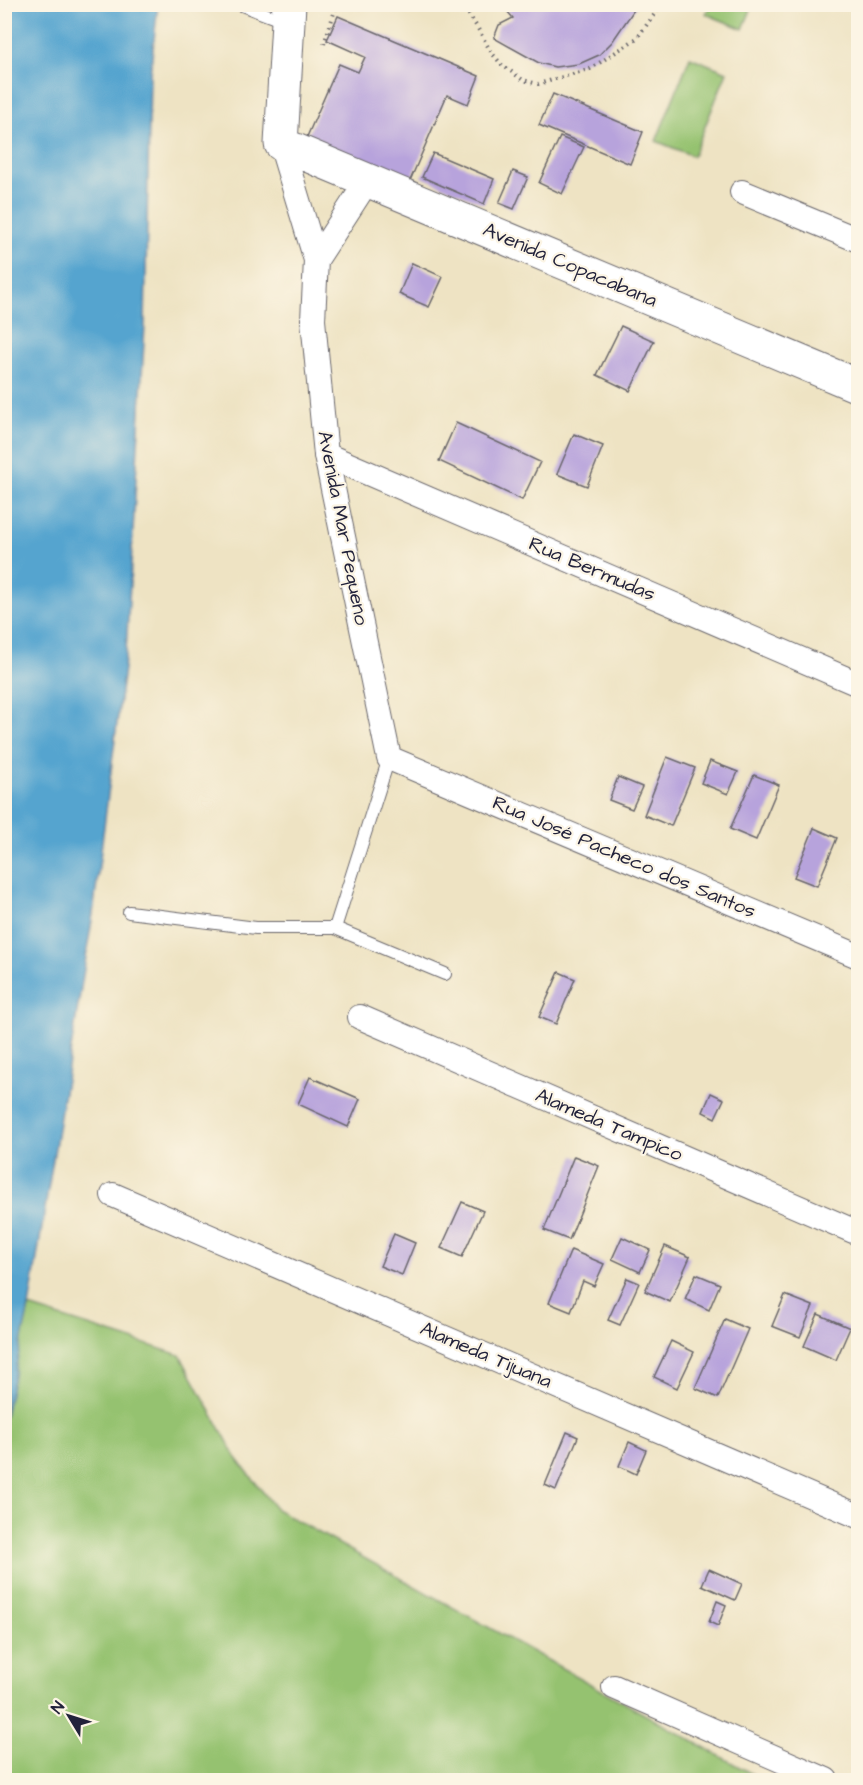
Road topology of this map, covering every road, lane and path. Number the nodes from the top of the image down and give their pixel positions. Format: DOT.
graph roads {
  1 [pos="239,4"];
  2 [pos="336,4"];
  3 [pos="462,4"];
  4 [pos="660,4"];
  5 [pos="288,14"];
  6 [pos="324,44"];
  7 [pos="280,144"];
  8 [pos="368,180"];
  9 [pos="742,192"];
  10 [pos="858,240"];
  11 [pos="316,260"];
  12 [pos="858,386"];
  13 [pos="326,455"];
  14 [pos="858,684"];
  15 [pos="388,758"];
  16 [pos="129,912"];
  17 [pos="335,928"];
  18 [pos="858,956"];
  19 [pos="445,974"];
  20 [pos="360,1017"];
  21 [pos="113,1195"];
  22 [pos="858,1233"];
  23 [pos="858,1516"];
  24 [pos="614,1687"];
  25 [pos="826,1780"];
  1 -- 5 [label="lane"];
  2 -- 6 [label="path"];
  3 -- 4 [label="path"];
  5 -- 7 [label="street"];
  7 -- 8 [label="street, Avenida Copacabana"];
  7 -- 11 [label="street, Avenida Mar Pequeno"];
  8 -- 11 [label="street"];
  8 -- 12 [label="street, Avenida Copacabana"];
  9 -- 10 [label="street"];
  11 -- 13 [label="street, Avenida Mar Pequeno"];
  13 -- 14 [label="street, Rua Bermudas"];
  13 -- 15 [label="street, Avenida Mar Pequeno"];
  15 -- 17 [label="lane"];
  15 -- 18 [label="street, Rua José Pacheco dos Santos"];
  16 -- 17 [label="lane"];
  17 -- 19 [label="lane"];
  20 -- 22 [label="street, Alameda Tampico"];
  21 -- 23 [label="street, Alameda Tijuana"];
  24 -- 25 [label="street"];
}
